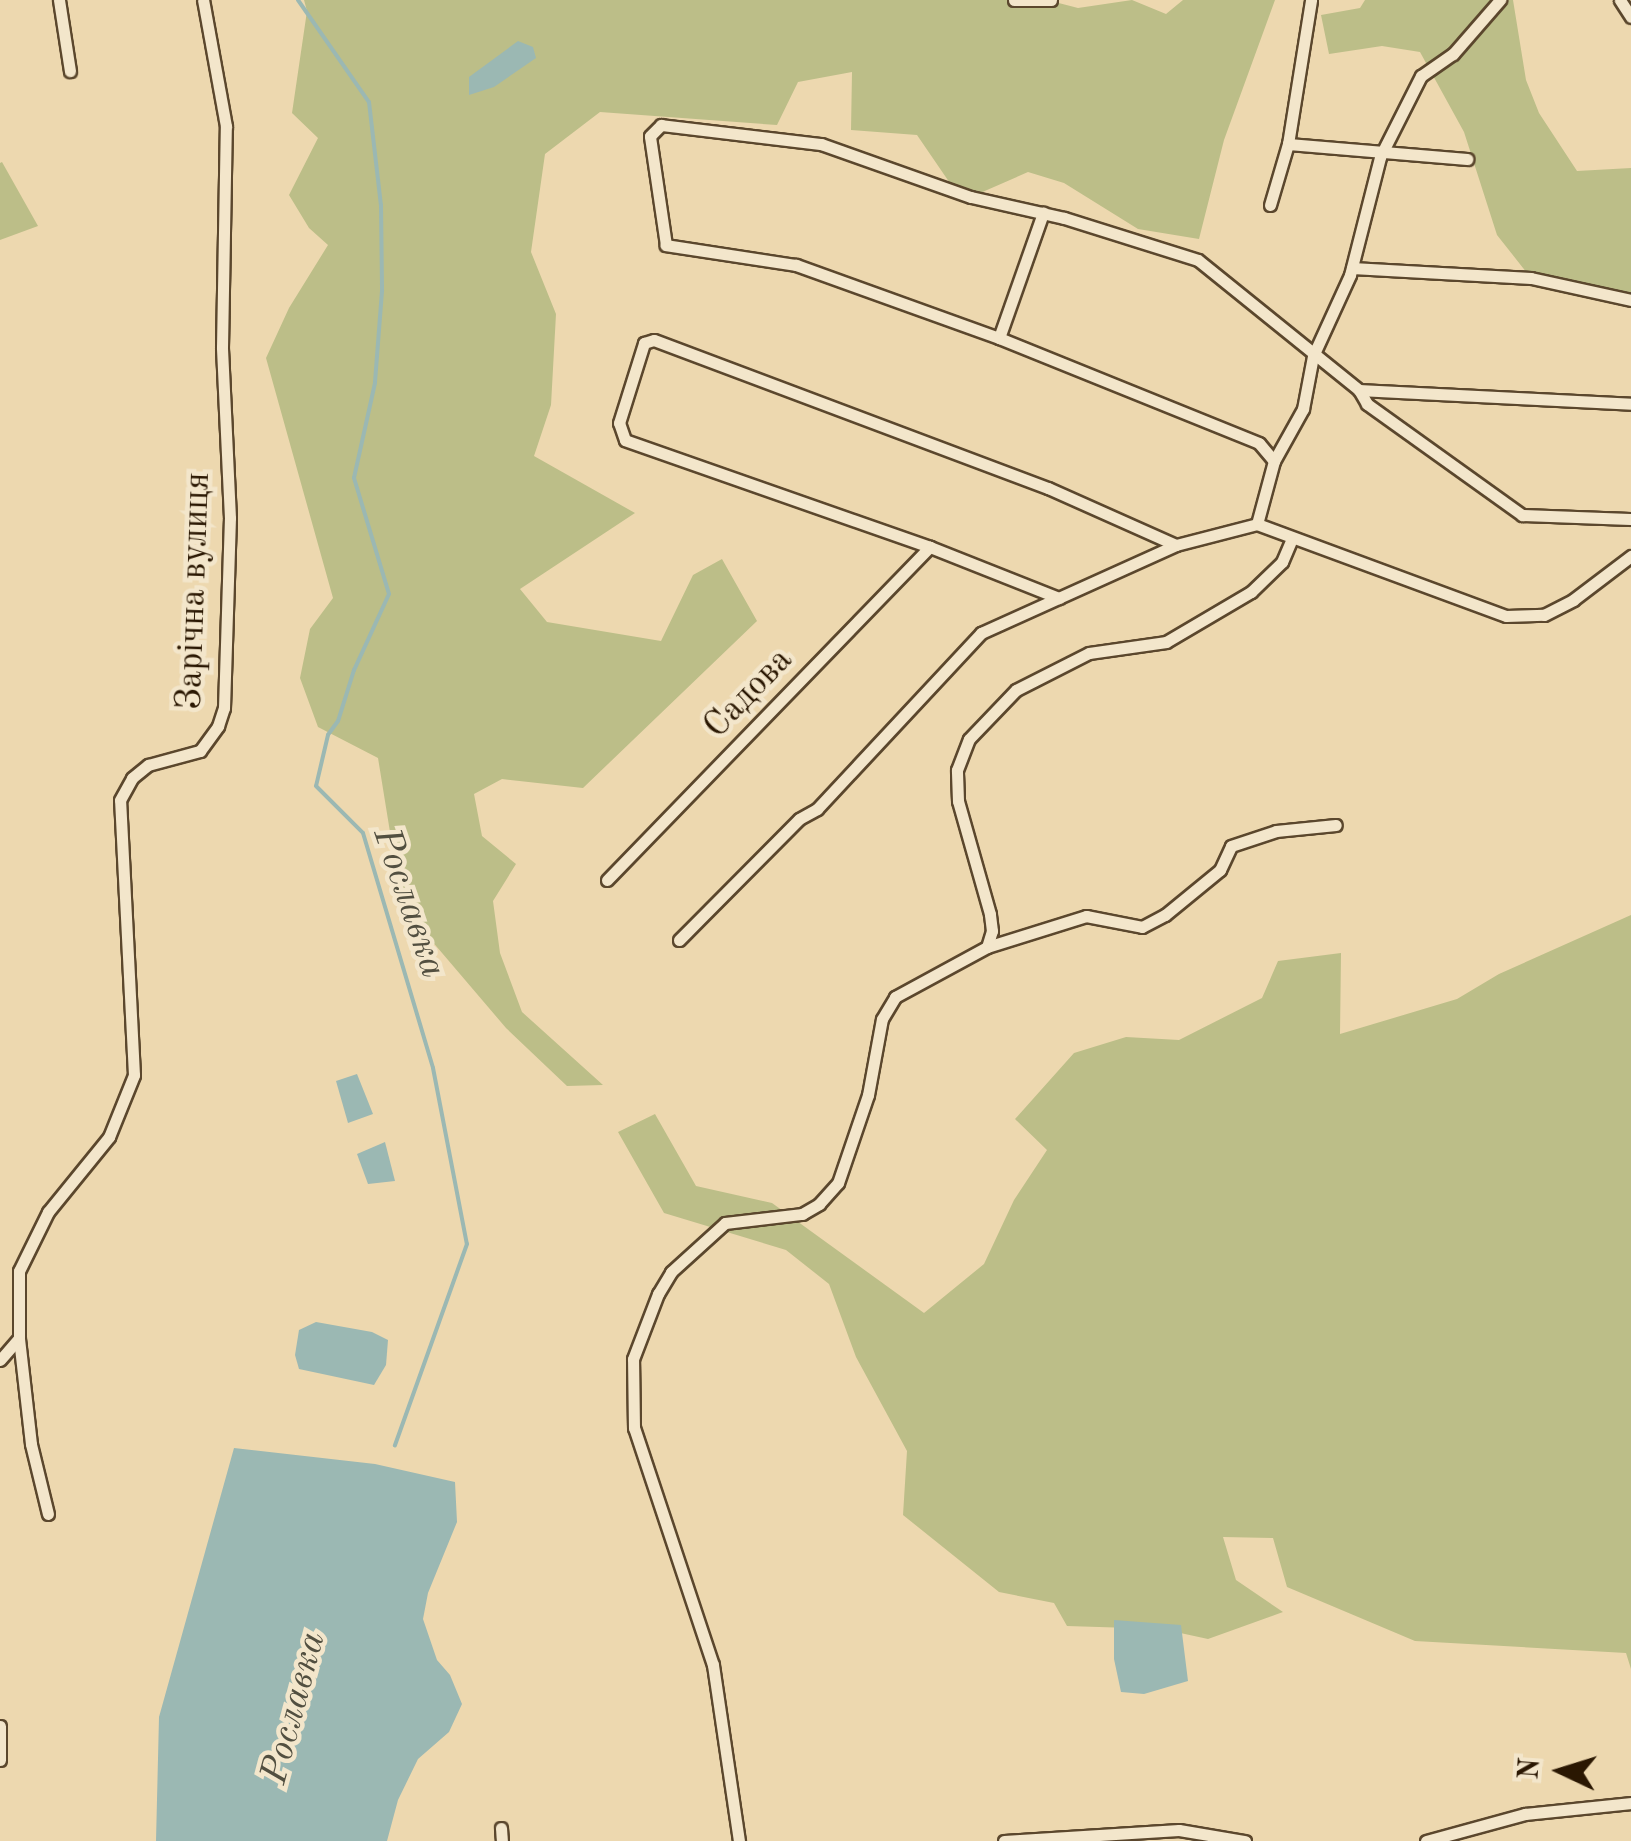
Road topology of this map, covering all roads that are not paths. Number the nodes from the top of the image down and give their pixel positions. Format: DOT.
graph roads {
  1 [pos="59,0"];
  2 [pos="203,0"];
  3 [pos="1014,0"];
  4 [pos="1051,0"];
  5 [pos="1311,0"];
  6 [pos="1500,0"];
  7 [pos="1620,0"];
  8 [pos="1631,16"];
  9 [pos="70,70"];
  10 [pos="1288,144"];
  11 [pos="1383,151"];
  12 [pos="1467,160"];
  13 [pos="1270,204"];
  14 [pos="1043,214"];
  15 [pos="1352,268"];
  16 [pos="1631,300"];
  17 [pos="998,338"];
  18 [pos="1313,356"];
  19 [pos="1358,390"];
  20 [pos="1631,404"];
  21 [pos="1274,462"];
  22 [pos="1631,519"];
  23 [pos="1257,524"];
  24 [pos="1292,538"];
  25 [pos="1176,545"];
  26 [pos="930,547"];
  27 [pos="1631,556"];
  28 [pos="1059,598"];
  29 [pos="1336,825"];
  30 [pos="607,880"];
  31 [pos="679,940"];
  32 [pos="987,947"];
  33 [pos="19,1338"];
  34 [pos="0,1360"];
  35 [pos="48,1514"];
  36 [pos="0,1726"];
  37 [pos="0,1760"];
  38 [pos="1631,1803"];
  39 [pos="740,1841"];
  40 [pos="1004,1841"];
  41 [pos="1245,1841"];
  42 [pos="1426,1841"];
  1 -- 9 [label="street"];
  2 -- 33 [label="street, Зарічна вулиця"];
  3 -- 4 [label="street"];
  5 -- 10 [label="street"];
  6 -- 11 [label="street"];
  7 -- 8 [label="street"];
  10 -- 11 [label="street"];
  10 -- 13 [label="street"];
  11 -- 12 [label="street"];
  11 -- 15 [label="street"];
  14 -- 17 [label="street"];
  14 -- 17 [label="street"];
  14 -- 18 [label="street"];
  15 -- 16 [label="street"];
  15 -- 18 [label="street"];
  17 -- 21 [label="street"];
  18 -- 19 [label="street"];
  18 -- 21 [label="street"];
  19 -- 20 [label="street"];
  19 -- 22 [label="street"];
  21 -- 23 [label="street"];
  23 -- 24 [label="street"];
  23 -- 25 [label="street"];
  24 -- 27 [label="street"];
  24 -- 32 [label="street"];
  25 -- 26 [label="street"];
  25 -- 28 [label="street"];
  26 -- 28 [label="street"];
  26 -- 30 [label="street, Садова"];
  28 -- 31 [label="street"];
  29 -- 32 [label="street"];
  32 -- 39 [label="street"];
  33 -- 34 [label="street"];
  33 -- 35 [label="street, Зарічна вулиця"];
  36 -- 37 [label="street"];
  38 -- 42 [label="street"];
  40 -- 41 [label="street"];
}
